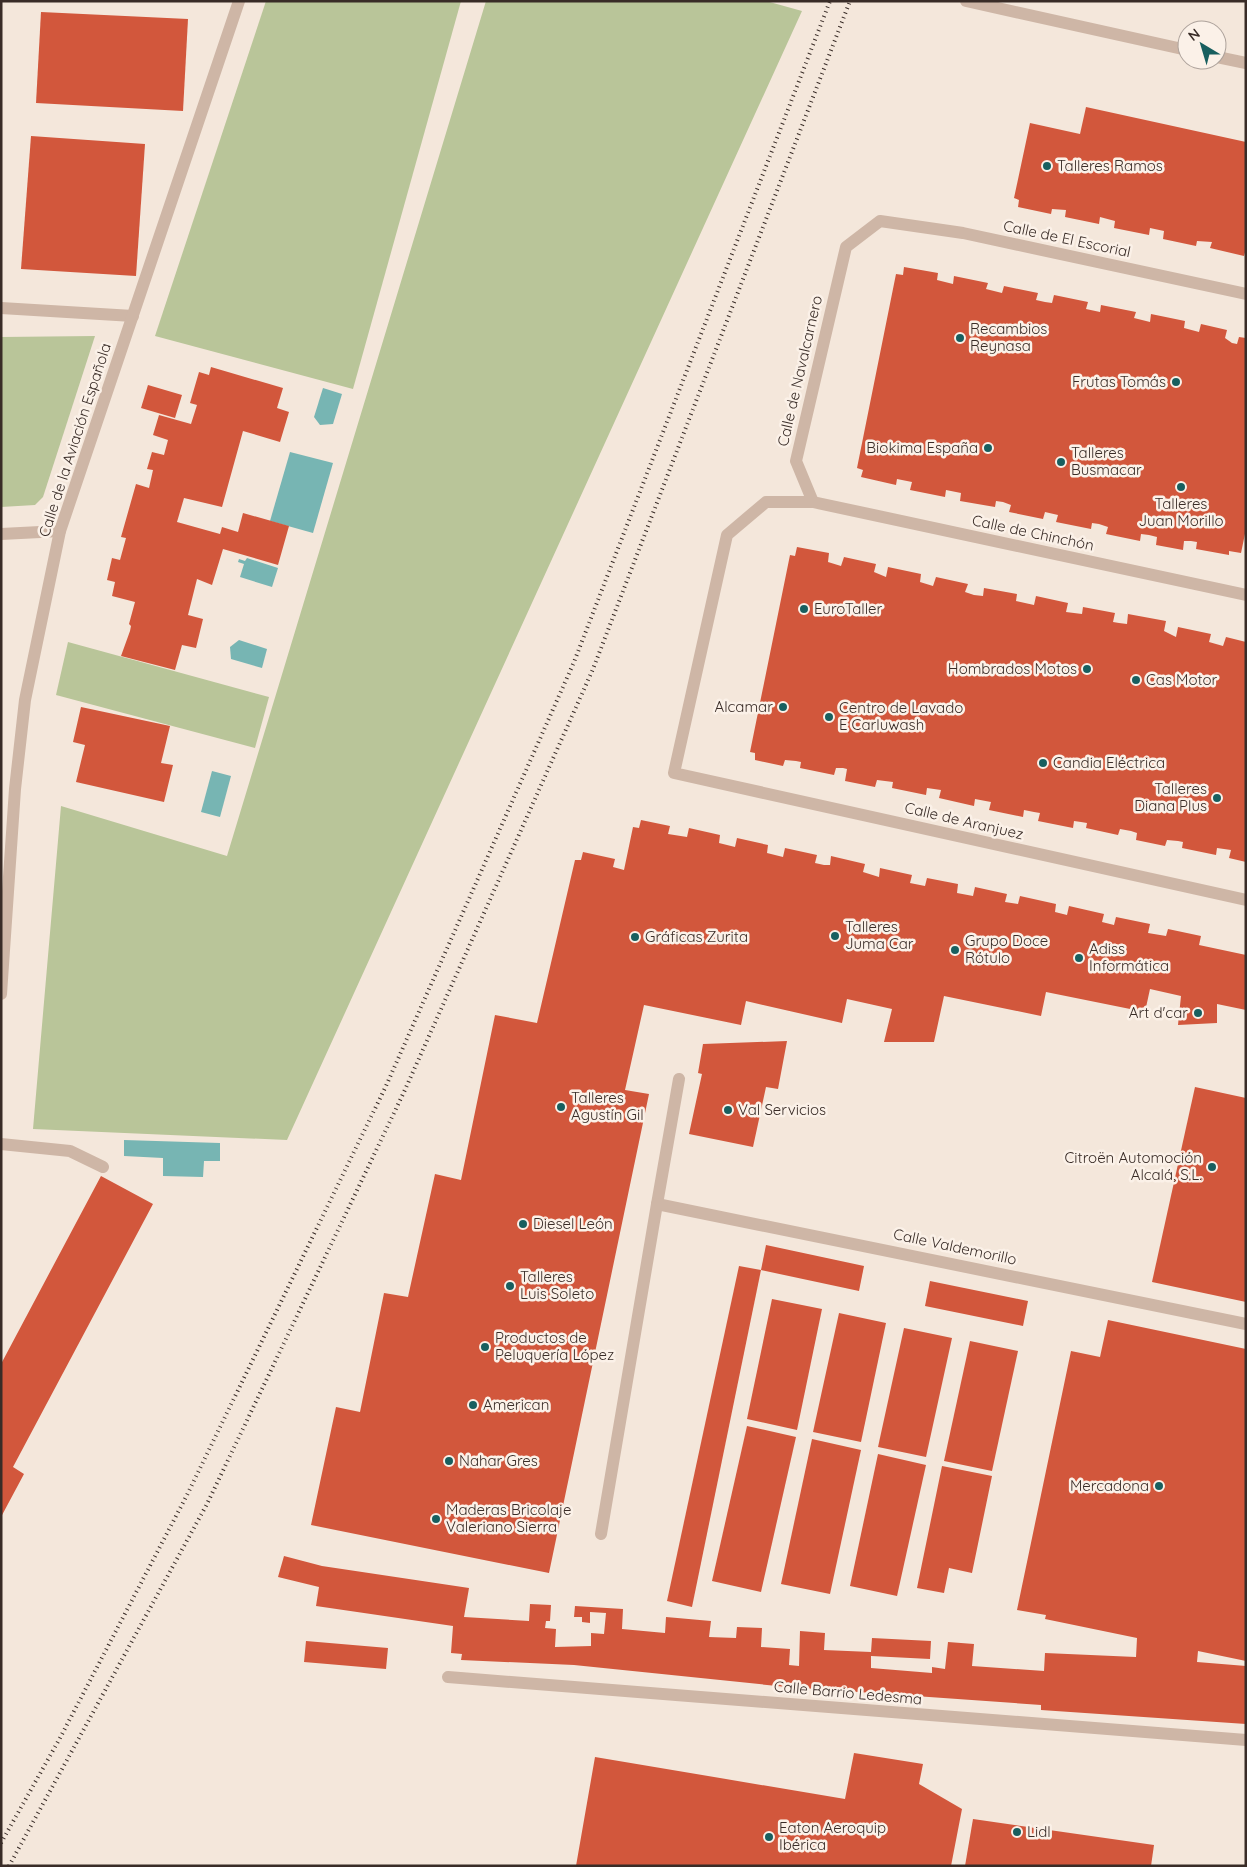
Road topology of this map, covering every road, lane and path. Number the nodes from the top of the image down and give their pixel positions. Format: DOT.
graph roads {
  1 [pos="239,1"];
  2 [pos="966,1"];
  3 [pos="1177,48"];
  4 [pos="1227,59"];
  5 [pos="1246,63"];
  6 [pos="880,221"];
  7 [pos="1246,294"];
  8 [pos="1,308"];
  9 [pos="133,316"];
  10 [pos="813,502"];
  11 [pos="60,531"];
  12 [pos="1,534"];
  13 [pos="1246,595"];
  14 [pos="1246,900"];
  15 [pos="1,994"];
  16 [pos="678,1079"];
  17 [pos="1,1144"];
  18 [pos="103,1167"];
  19 [pos="657,1204"];
  20 [pos="1246,1324"];
  21 [pos="601,1534"];
  22 [pos="448,1677"];
  23 [pos="1246,1740"];
  1 -- 9 [label="street, Calle de la Aviación Española"];
  2 -- 3 [label="street"];
  4 -- 5 [label="street"];
  6 -- 7 [label="street, Calle de El Escorial"];
  6 -- 10 [label="street, Calle de Navalcarnero"];
  8 -- 9 [label="street"];
  9 -- 11 [label="street, Calle de la Aviación Española"];
  10 -- 13 [label="street, Calle de Chinchón"];
  10 -- 14 [label="street, Calle de Aranjuez"];
  11 -- 12 [label="street"];
  11 -- 15 [label="street, Calle de la Aviación Española"];
  16 -- 19 [label="street"];
  17 -- 18 [label="street"];
  19 -- 20 [label="street, Calle Valdemorillo"];
  19 -- 21 [label="street"];
  22 -- 23 [label="street, Calle Barrio Ledesma"];
}
